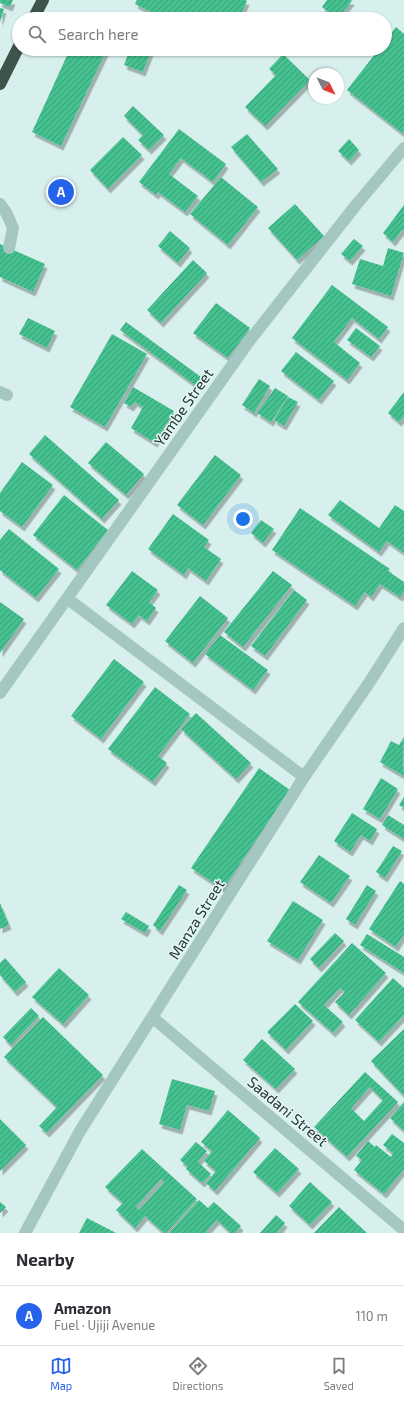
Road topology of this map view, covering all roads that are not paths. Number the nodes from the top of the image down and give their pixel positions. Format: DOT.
graph roads {
  1 [pos="42,0"];
  2 [pos="36,12"];
  3 [pos="14,56"];
  4 [pos="0,84"];
  5 [pos="404,148"];
  6 [pos="0,204"];
  7 [pos="9,248"];
  8 [pos="68,599"];
  9 [pos="404,628"];
  10 [pos="0,693"];
  11 [pos="304,777"];
  12 [pos="152,1017"];
  13 [pos="404,1230"];
  14 [pos="25,1233"];
  1 -- 2 [label="highway"];
  3 -- 4 [label="highway"];
  5 -- 8 [label="street, Yambe Street"];
  6 -- 7 [label="street"];
  8 -- 10 [label="street, Yambe Street"];
  8 -- 11 [label="street"];
  9 -- 11 [label="street, Manza Street"];
  11 -- 12 [label="street, Manza Street"];
  12 -- 13 [label="street, Saadani Street"];
  12 -- 14 [label="street, Manza Street"];
}
